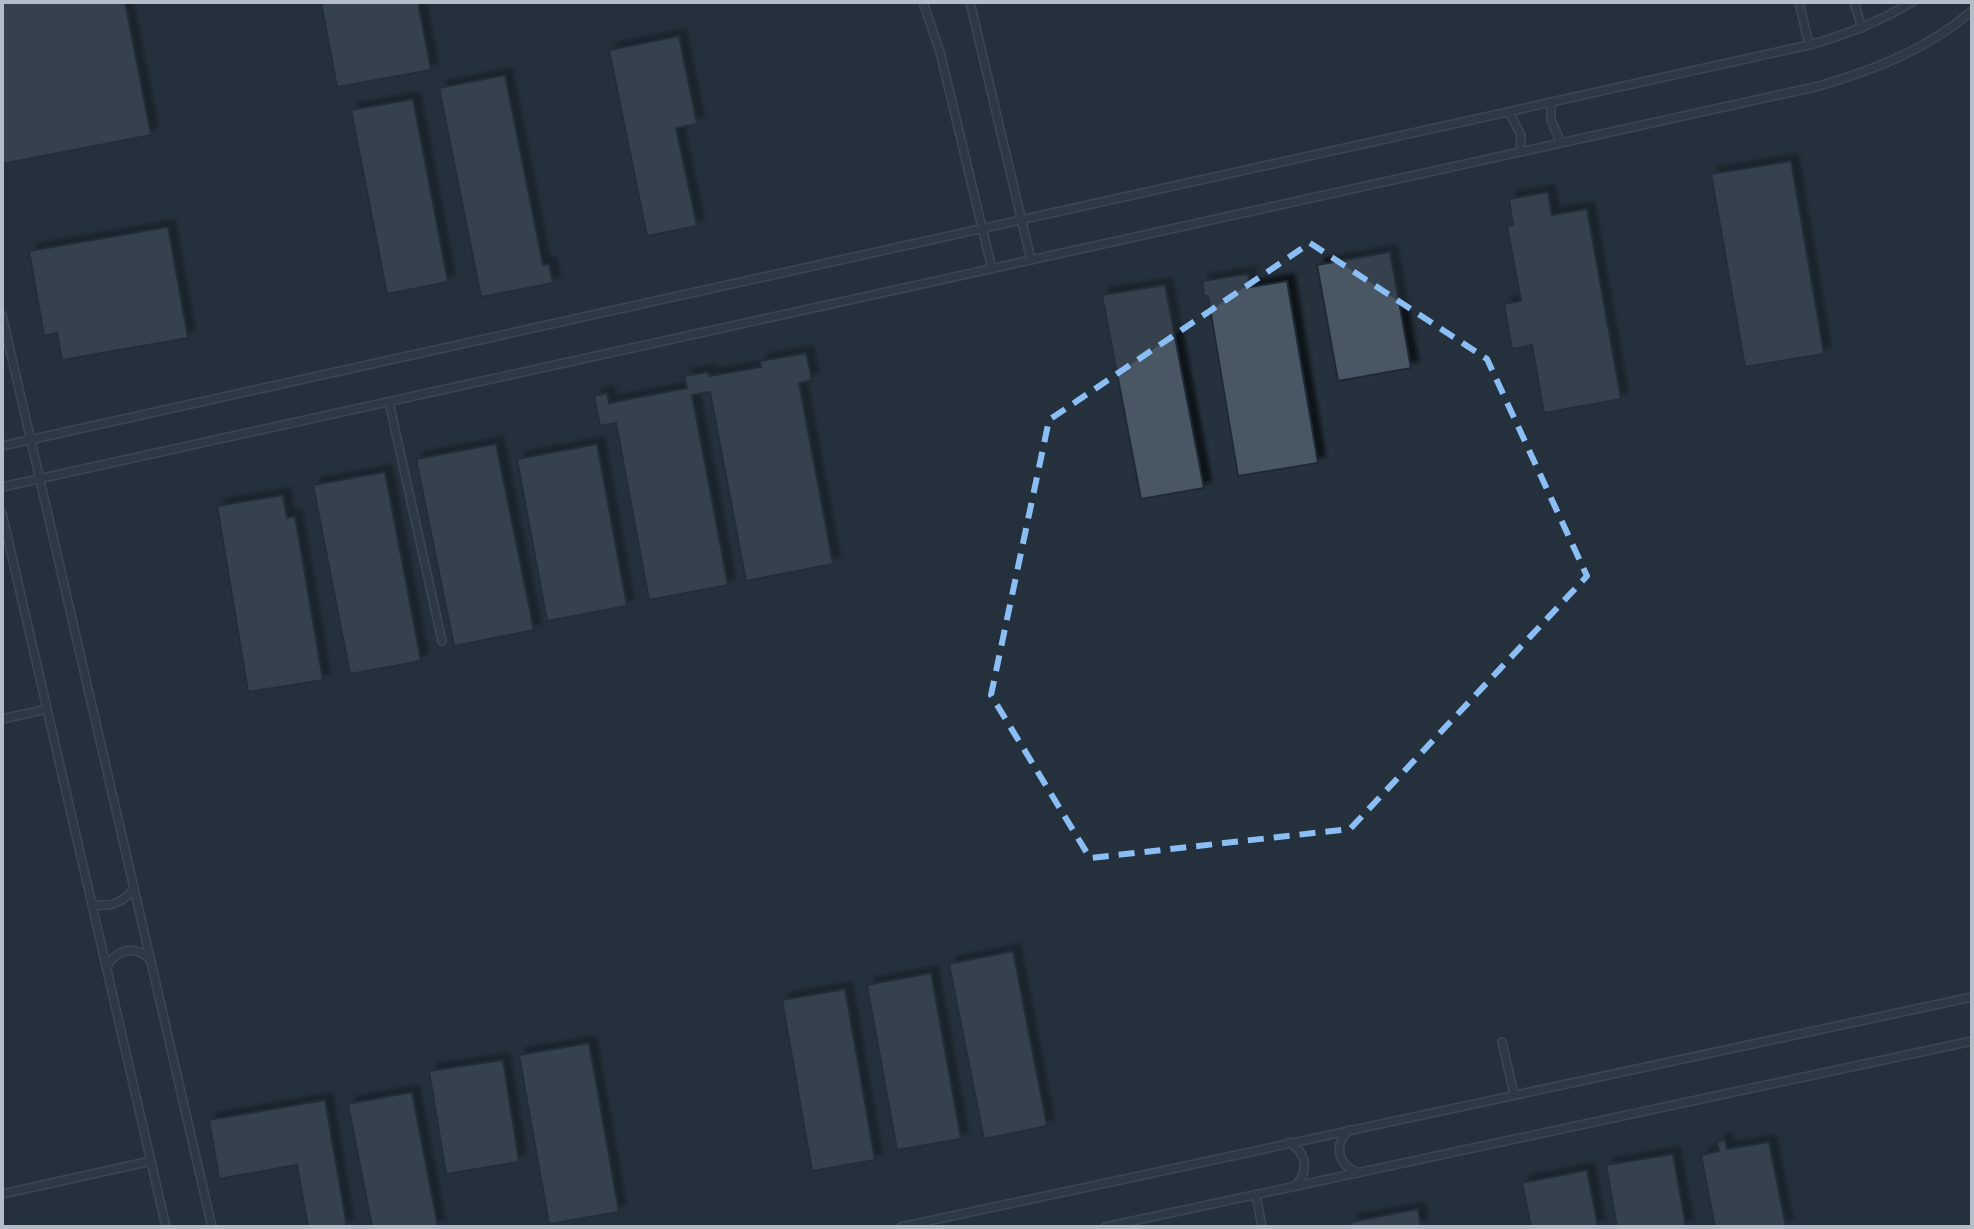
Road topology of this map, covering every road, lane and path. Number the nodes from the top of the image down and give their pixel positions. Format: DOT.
graph roads {
  1 [pos="923,2"];
  2 [pos="970,2"];
  3 [pos="1799,2"];
  4 [pos="1854,2"];
  5 [pos="1912,2"];
  6 [pos="1972,11"];
  7 [pos="1862,28"];
  8 [pos="1809,45"];
  9 [pos="1551,102"];
  10 [pos="1509,112"];
  11 [pos="1561,143"];
  12 [pos="1520,152"];
  13 [pos="1022,220"];
  14 [pos="982,229"];
  15 [pos="1031,260"];
  16 [pos="992,269"];
  17 [pos="2,315"];
  18 [pos="389,402"];
  19 [pos="30,440"];
  20 [pos="2,446"];
  21 [pos="39,479"];
  22 [pos="2,487"];
  23 [pos="2,513"];
  24 [pos="6,552"];
  25 [pos="442,641"];
  26 [pos="47,709"];
  27 [pos="2,719"];
  28 [pos="134,888"];
  29 [pos="92,904"];
  30 [pos="150,959"];
  31 [pos="107,967"];
  32 [pos="1972,997"];
  33 [pos="1972,1041"];
  34 [pos="1502,1042"];
  35 [pos="1514,1094"];
  36 [pos="1350,1129"];
  37 [pos="1289,1142"];
  38 [pos="151,1161"];
  39 [pos="1358,1173"];
  40 [pos="1296,1186"];
  41 [pos="2,1194"];
  42 [pos="1256,1195"];
  43 [pos="166,1227"];
  44 [pos="212,1227"];
  45 [pos="901,1227"];
  46 [pos="1105,1227"];
  47 [pos="1262,1227"];
  1 -- 14 [label="lane"];
  2 -- 13 [label="lane"];
  3 -- 8 [label="lane"];
  4 -- 7 [label="lane"];
  5 -- 7 [label="lane"];
  6 -- 11 [label="lane"];
  7 -- 8 [label="lane"];
  8 -- 9 [label="lane"];
  9 -- 10 [label="lane"];
  9 -- 11 [label="lane"];
  10 -- 12 [label="lane"];
  10 -- 13 [label="lane"];
  11 -- 12 [label="lane"];
  12 -- 15 [label="lane"];
  13 -- 14 [label="lane"];
  13 -- 15 [label="lane"];
  14 -- 16 [label="lane"];
  14 -- 19 [label="lane"];
  15 -- 16 [label="lane"];
  16 -- 18 [label="lane"];
  17 -- 19 [label="lane"];
  18 -- 21 [label="lane"];
  18 -- 25 [label="lane"];
  19 -- 20 [label="lane"];
  19 -- 21 [label="lane"];
  21 -- 22 [label="lane"];
  21 -- 28 [label="lane"];
  23 -- 24 [label="lane"];
  24 -- 26 [label="lane"];
  26 -- 27 [label="lane"];
  26 -- 29 [label="lane"];
  28 -- 29 [label="lane"];
  28 -- 30 [label="lane"];
  29 -- 31 [label="lane"];
  30 -- 31 [label="lane"];
  30 -- 44 [label="lane"];
  31 -- 38 [label="lane"];
  32 -- 35 [label="lane"];
  33 -- 39 [label="lane"];
  34 -- 35 [label="lane"];
  35 -- 36 [label="lane"];
  36 -- 37 [label="lane"];
  36 -- 39 [label="lane"];
  37 -- 40 [label="lane"];
  37 -- 45 [label="lane"];
  38 -- 41 [label="lane"];
  38 -- 43 [label="lane"];
  39 -- 40 [label="lane"];
  40 -- 42 [label="lane"];
  42 -- 46 [label="lane"];
  42 -- 47 [label="lane"];
}
